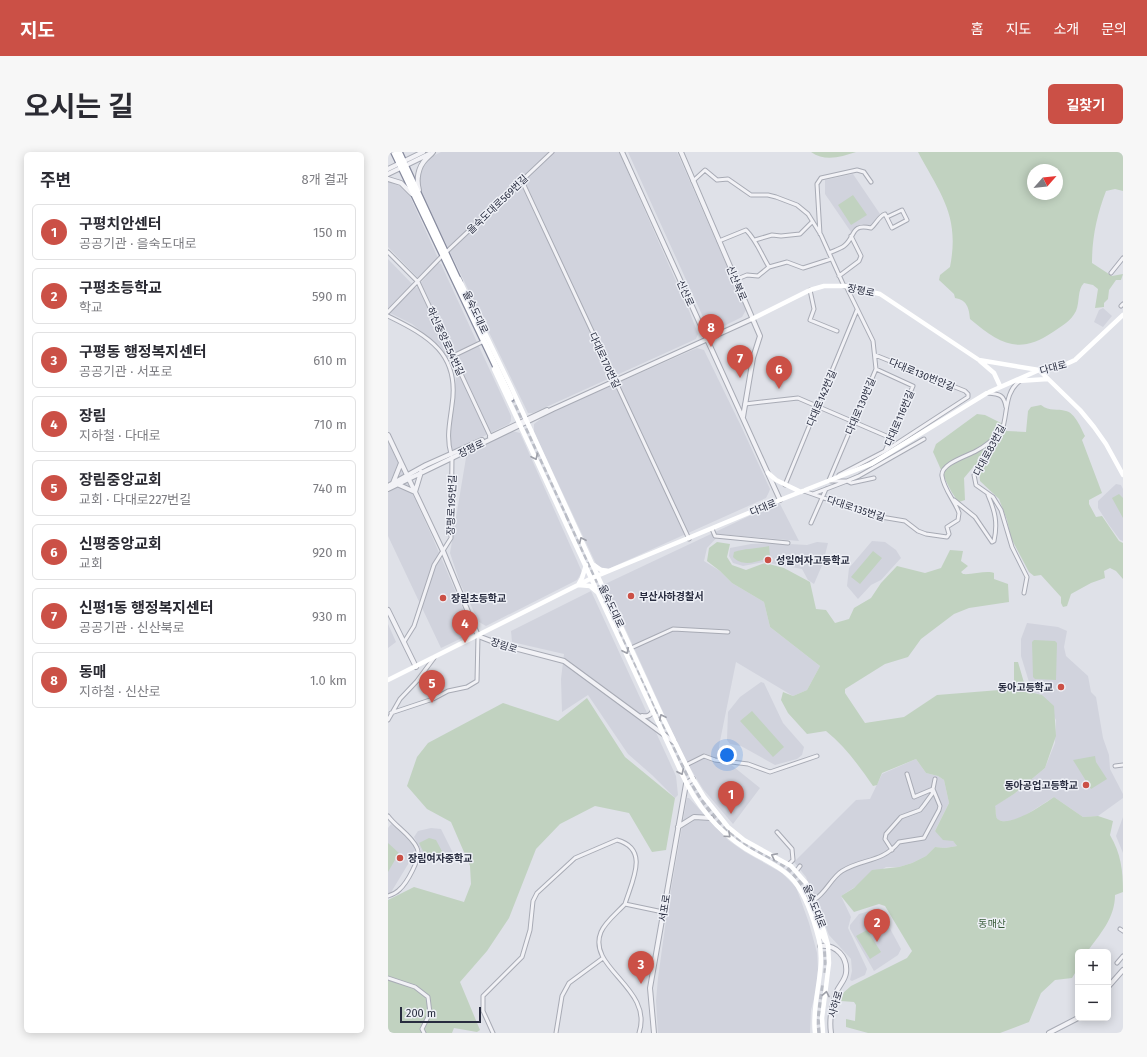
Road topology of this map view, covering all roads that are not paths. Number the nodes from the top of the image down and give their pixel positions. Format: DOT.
graph roads {
  1 [pos="394,152"];
  2 [pos="399,152"];
  3 [pos="423,152"];
  4 [pos="433,152"];
  5 [pos="552,152"];
  6 [pos="622,152"];
  7 [pos="680,152"];
  8 [pos="402,164"];
  9 [pos="388,168"];
  10 [pos="388,174"];
  11 [pos="388,179"];
  12 [pos="522,181"];
  13 [pos="693,182"];
  14 [pos="871,182"];
  15 [pos="416,200"];
  16 [pos="422,202"];
  17 [pos="887,217"];
  18 [pos="812,222"];
  19 [pos="820,235"];
  20 [pos="851,236"];
  21 [pos="755,240"];
  22 [pos="719,241"];
  23 [pos="388,252"];
  24 [pos="829,253"];
  25 [pos="444,255"];
  26 [pos="1123,258"];
  27 [pos="832,259"];
  28 [pos="769,267"];
  29 [pos="1111,273"];
  30 [pos="454,275"];
  31 [pos="839,276"];
  32 [pos="735,280"];
  33 [pos="418,282"];
  34 [pos="845,286"];
  35 [pos="810,290"];
  36 [pos="857,310"];
  37 [pos="388,312"];
  38 [pos="1123,315"];
  39 [pos="388,316"];
  40 [pos="752,319"];
  41 [pos="837,331"];
  42 [pos="707,340"];
  43 [pos="482,342"];
  44 [pos="875,355"];
  45 [pos="453,356"];
  46 [pos="979,360"];
  47 [pos="876,368"];
  48 [pos="1039,370"];
  49 [pos="1048,379"];
  50 [pos="1021,380"];
  51 [pos="1012,381"];
  52 [pos="615,382"];
  53 [pos="1000,386"];
  54 [pos="987,393"];
  55 [pos="512,397"];
  56 [pos="745,404"];
  57 [pos="817,407"];
  58 [pos="1007,411"];
  59 [pos="742,418"];
  60 [pos="527,420"];
  61 [pos="853,422"];
  62 [pos="520,424"];
  63 [pos="1002,429"];
  64 [pos="388,435"];
  65 [pos="491,438"];
  66 [pos="891,438"];
  67 [pos="924,439"];
  68 [pos="886,451"];
  69 [pos="452,456"];
  70 [pos="401,463"];
  71 [pos="421,472"];
  72 [pos="768,473"];
  73 [pos="1123,476"];
  74 [pos="408,477"];
  75 [pos="874,478"];
  76 [pos="829,481"];
  77 [pos="847,481"];
  78 [pos="395,483"];
  79 [pos="785,485"];
  80 [pos="388,486"];
  81 [pos="388,489"];
  82 [pos="826,489"];
  83 [pos="803,491"];
  84 [pos="415,492"];
  85 [pos="987,493"];
  86 [pos="813,494"];
  87 [pos="822,497"];
  88 [pos="951,498"];
  89 [pos="780,500"];
  90 [pos="811,523"];
  91 [pos="712,529"];
  92 [pos="689,539"];
  93 [pos="788,543"];
  94 [pos="443,551"];
  95 [pos="586,565"];
  96 [pos="594,565"];
  97 [pos="611,571"];
  98 [pos="598,576"];
  99 [pos="592,578"];
  100 [pos="578,586"];
  101 [pos="604,588"];
  102 [pos="1024,593"];
  103 [pos="600,595"];
  104 [pos="388,610"];
  105 [pos="388,614"];
  106 [pos="728,632"];
  107 [pos="478,636"];
  108 [pos="403,642"];
  109 [pos="631,648"];
  110 [pos="434,658"];
  111 [pos="414,668"];
  112 [pos="388,680"];
  113 [pos="653,711"];
  114 [pos="391,713"];
  115 [pos="640,715"];
  116 [pos="388,720"];
  117 [pos="664,734"];
  118 [pos="674,742"];
  119 [pos="817,756"];
  120 [pos="686,764"];
  121 [pos="1123,765"];
  122 [pos="1115,766"];
  123 [pos="907,774"];
  124 [pos="693,779"];
  125 [pos="935,779"];
  126 [pos="686,784"];
  127 [pos="933,789"];
  128 [pos="388,816"];
  129 [pos="710,818"];
  130 [pos="678,827"];
  131 [pos="777,832"];
  132 [pos="892,850"];
  133 [pos="789,864"];
  134 [pos="800,866"];
  135 [pos="797,870"];
  136 [pos="388,896"];
  137 [pos="814,900"];
  138 [pos="625,904"];
  139 [pos="663,912"];
  140 [pos="813,921"];
  141 [pos="828,945"];
  142 [pos="820,946"];
  143 [pos="1123,956"];
  144 [pos="603,958"];
  145 [pos="1117,963"];
  146 [pos="1123,970"];
  147 [pos="388,978"];
  148 [pos="1110,985"];
  149 [pos="1075,1020"];
  150 [pos="424,1033"];
  151 [pos="493,1033"];
  152 [pos="556,1033"];
  153 [pos="639,1033"];
  154 [pos="654,1033"];
  155 [pos="815,1033"];
  156 [pos="822,1033"];
  157 [pos="831,1033"];
  158 [pos="1049,1033"];
  1 -- 8 [label="highway, 을숙도대로"];
  2 -- 8 [label="highway, 을숙도대로"];
  3 -- 8 [label="street"];
  4 -- 8 [label="street"];
  4 -- 16 [label="street"];
  5 -- 12 [label="street, 을숙도대로569번길"];
  6 -- 42 [label="street, 신산로"];
  7 -- 13 [label="street, 신산북로"];
  8 -- 9 [label="street"];
  8 -- 10 [label="street"];
  8 -- 15 [label="highway, 을숙도대로"];
  8 -- 16 [label="highway, 을숙도대로"];
  11 -- 15 [label="street"];
  12 -- 25 [label="street, 을숙도대로569번길"];
  12 -- 52 [label="street, 다대로170번길"];
  13 -- 18 [label="street, 다대로130번길"];
  13 -- 22 [label="street, 신산북로"];
  14 -- 19 [label="street"];
  15 -- 25 [label="highway, 을숙도대로"];
  16 -- 25 [label="highway, 을숙도대로"];
  17 -- 17 [label="street"];
  17 -- 20 [label="street"];
  18 -- 19 [label="street, 다대로130번길"];
  18 -- 21 [label="street"];
  19 -- 24 [label="street, 다대로130번길"];
  20 -- 24 [label="street"];
  20 -- 31 [label="street"];
  21 -- 22 [label="street"];
  21 -- 28 [label="street"];
  22 -- 32 [label="street, 신산북로"];
  23 -- 33 [label="street, 하신중앙로54번길"];
  24 -- 27 [label="street, 다대로130번길"];
  25 -- 30 [label="highway, 을숙도대로"];
  25 -- 33 [label="street, 을숙도대로569번길"];
  26 -- 29 [label="street"];
  27 -- 28 [label="street"];
  27 -- 31 [label="street, 다대로130번길"];
  28 -- 32 [label="street"];
  30 -- 43 [label="main road, 을숙도대로"];
  30 -- 55 [label="highway"];
  30 -- 60 [label="main road, 을숙도대로"];
  31 -- 34 [label="street, 다대로130번길"];
  32 -- 40 [label="street, 신산북로"];
  33 -- 37 [label="street, 을숙도대로569번길"];
  33 -- 45 [label="street, 하신중앙로54번길"];
  34 -- 35 [label="main road, 장평로"];
  34 -- 36 [label="street, 다대로130번길"];
  34 -- 46 [label="main road, 장평로"];
  35 -- 40 [label="main road, 장평로"];
  35 -- 41 [label="street"];
  36 -- 44 [label="street, 다대로130번길"];
  36 -- 57 [label="street, 다대로142번길"];
  38 -- 48 [label="main road, 다대로"];
  39 -- 69 [label="street, 장평로195번길"];
  40 -- 42 [label="street, 장평로"];
  40 -- 56 [label="street, 신산북로"];
  42 -- 52 [label="street, 장평로"];
  42 -- 59 [label="street, 신산로"];
  43 -- 45 [label="street"];
  43 -- 62 [label="main road, 을숙도대로"];
  44 -- 47 [label="street, 다대로130번길"];
  44 -- 68 [label="street, 다대로130번안길"];
  45 -- 65 [label="street, 하신중앙로54번길"];
  46 -- 48 [label="main road, 장평로"];
  46 -- 53 [label="main road"];
  47 -- 61 [label="street, 다대로130번길"];
  47 -- 66 [label="street, 다대로116번길"];
  48 -- 49 [label="main road"];
  48 -- 51 [label="main road, 다대로"];
  49 -- 50 [label="main road"];
  49 -- 73 [label="main road"];
  50 -- 51 [label="main road"];
  50 -- 58 [label="street, 다대로83번길"];
  51 -- 53 [label="main road, 다대로"];
  52 -- 60 [label="street, 장평로"];
  52 -- 92 [label="street, 다대로170번길"];
  53 -- 54 [label="main road, 다대로"];
  54 -- 58 [label="street"];
  54 -- 76 [label="main road, 다대로"];
  56 -- 57 [label="street"];
  56 -- 59 [label="street, 신산북로"];
  57 -- 61 [label="street"];
  57 -- 79 [label="street, 다대로142번길"];
  58 -- 63 [label="street, 다대로83번길"];
  59 -- 72 [label="street, 신산로"];
  60 -- 62 [label="street, 장평로"];
  96 -- 60 [label="main road, 을숙도대로, one-way"];
  61 -- 66 [label="street"];
  61 -- 76 [label="street, 다대로130번길"];
  62 -- 65 [label="street, 장평로"];
  62 -- 95 [label="main road, 을숙도대로, one-way"];
  63 -- 85 [label="street, 다대로83번길"];
  63 -- 88 [label="street, 다대로135번길"];
  64 -- 70 [label="street, 장림로"];
  65 -- 69 [label="street, 장평로"];
  66 -- 68 [label="street, 다대로116번길"];
  67 -- 77 [label="street"];
  68 -- 76 [label="street"];
  69 -- 71 [label="street, 장평로"];
  69 -- 74 [label="street, 장평로"];
  69 -- 94 [label="street, 장평로195번길"];
  70 -- 74 [label="street, 장림로"];
  70 -- 78 [label="street"];
  71 -- 74 [label="street, 장평로"];
  71 -- 84 [label="street"];
  72 -- 79 [label="main road"];
  72 -- 89 [label="street, 신산로"];
  74 -- 78 [label="street, 장평로"];
  74 -- 84 [label="street, 장림로"];
  75 -- 77 [label="street"];
  76 -- 77 [label="street"];
  76 -- 83 [label="main road, 다대로"];
  77 -- 82 [label="street"];
  78 -- 80 [label="street, 장평로"];
  78 -- 81 [label="street, 장평로"];
  78 -- 84 [label="street"];
  79 -- 83 [label="main road"];
  82 -- 86 [label="street"];
  82 -- 87 [label="street"];
  83 -- 86 [label="street, 다대로135번길"];
  83 -- 89 [label="main road, 다대로"];
  84 -- 94 [label="street, 장림로"];
  85 -- 88 [label="street"];
  85 -- 102 [label="street, 다대로83번길"];
  86 -- 87 [label="street, 다대로135번길"];
  87 -- 88 [label="street, 다대로135번길"];
  87 -- 90 [label="street"];
  89 -- 91 [label="main road, 다대로"];
  91 -- 92 [label="main road, 다대로"];
  91 -- 93 [label="street"];
  92 -- 97 [label="main road, 다대로"];
  94 -- 107 [label="street, 장림로"];
  94 -- 108 [label="street, 장평로195번길"];
  95 -- 99 [label="main road, 을숙도대로"];
  95 -- 100 [label="main road"];
  96 -- 97 [label="main road"];
  96 -- 98 [label="main road, 을숙도대로"];
  97 -- 98 [label="main road, 다대로"];
  97 -- 101 [label="main road"];
  98 -- 99 [label="main road, 다대로"];
  98 -- 101 [label="main road, 을숙도대로"];
  99 -- 100 [label="main road, 다대로"];
  99 -- 103 [label="main road, 을숙도대로"];
  100 -- 103 [label="main road"];
  100 -- 107 [label="main road, 다대로"];
  101 -- 109 [label="main road, 을숙도대로"];
  103 -- 113 [label="main road, 을숙도대로, one-way"];
  104 -- 108 [label="street"];
  105 -- 108 [label="street"];
  106 -- 109 [label="street"];
  107 -- 110 [label="main road, 다대로"];
  107 -- 114 [label="street"];
  107 -- 115 [label="street, 장림로"];
  108 -- 111 [label="street"];
  118 -- 109 [label="main road, 을숙도대로, one-way"];
  110 -- 111 [label="main road, 다대로"];
  110 -- 114 [label="street"];
  111 -- 112 [label="main road, 다대로"];
  113 -- 115 [label="street"];
  113 -- 117 [label="main road, 을숙도대로"];
  114 -- 116 [label="street"];
  115 -- 117 [label="street, 장림로"];
  117 -- 118 [label="street, 장림로"];
  117 -- 126 [label="main road, 을숙도대로, one-way"];
  118 -- 120 [label="main road, 을숙도대로"];
  119 -- 120 [label="street"];
  120 -- 124 [label="main road, 을숙도대로"];
  121 -- 122 [label="street"];
  123 -- 127 [label="street"];
  124 -- 126 [label="street"];
  133 -- 124 [label="main road, 을숙도대로, one-way"];
  125 -- 127 [label="street"];
  126 -- 129 [label="main road, 을숙도대로"];
  126 -- 130 [label="street, 서포로"];
  127 -- 132 [label="street"];
  127 -- 132 [label="street"];
  128 -- 136 [label="street"];
  129 -- 130 [label="street"];
  129 -- 140 [label="main road, 을숙도대로, one-way"];
  130 -- 139 [label="street, 서포로"];
  131 -- 133 [label="street"];
  132 -- 137 [label="street"];
  133 -- 135 [label="main road, 을숙도대로"];
  134 -- 135 [label="street"];
  135 -- 137 [label="main road, 을숙도대로"];
  137 -- 141 [label="main road, 을숙도대로"];
  138 -- 139 [label="street"];
  138 -- 144 [label="street"];
  138 -- 151 [label="street"];
  139 -- 154 [label="street, 서포로"];
  140 -- 141 [label="main road"];
  140 -- 142 [label="main road, 을숙도대로"];
  141 -- 142 [label="street"];
  156 -- 141 [label="main road, 을숙도대로, one-way"];
  141 -- 157 [label="street, 사하로"];
  142 -- 155 [label="main road, 을숙도대로"];
  143 -- 145 [label="street"];
  144 -- 152 [label="street"];
  144 -- 153 [label="street"];
  146 -- 148 [label="street"];
  147 -- 150 [label="street"];
  149 -- 158 [label="street"];
}
